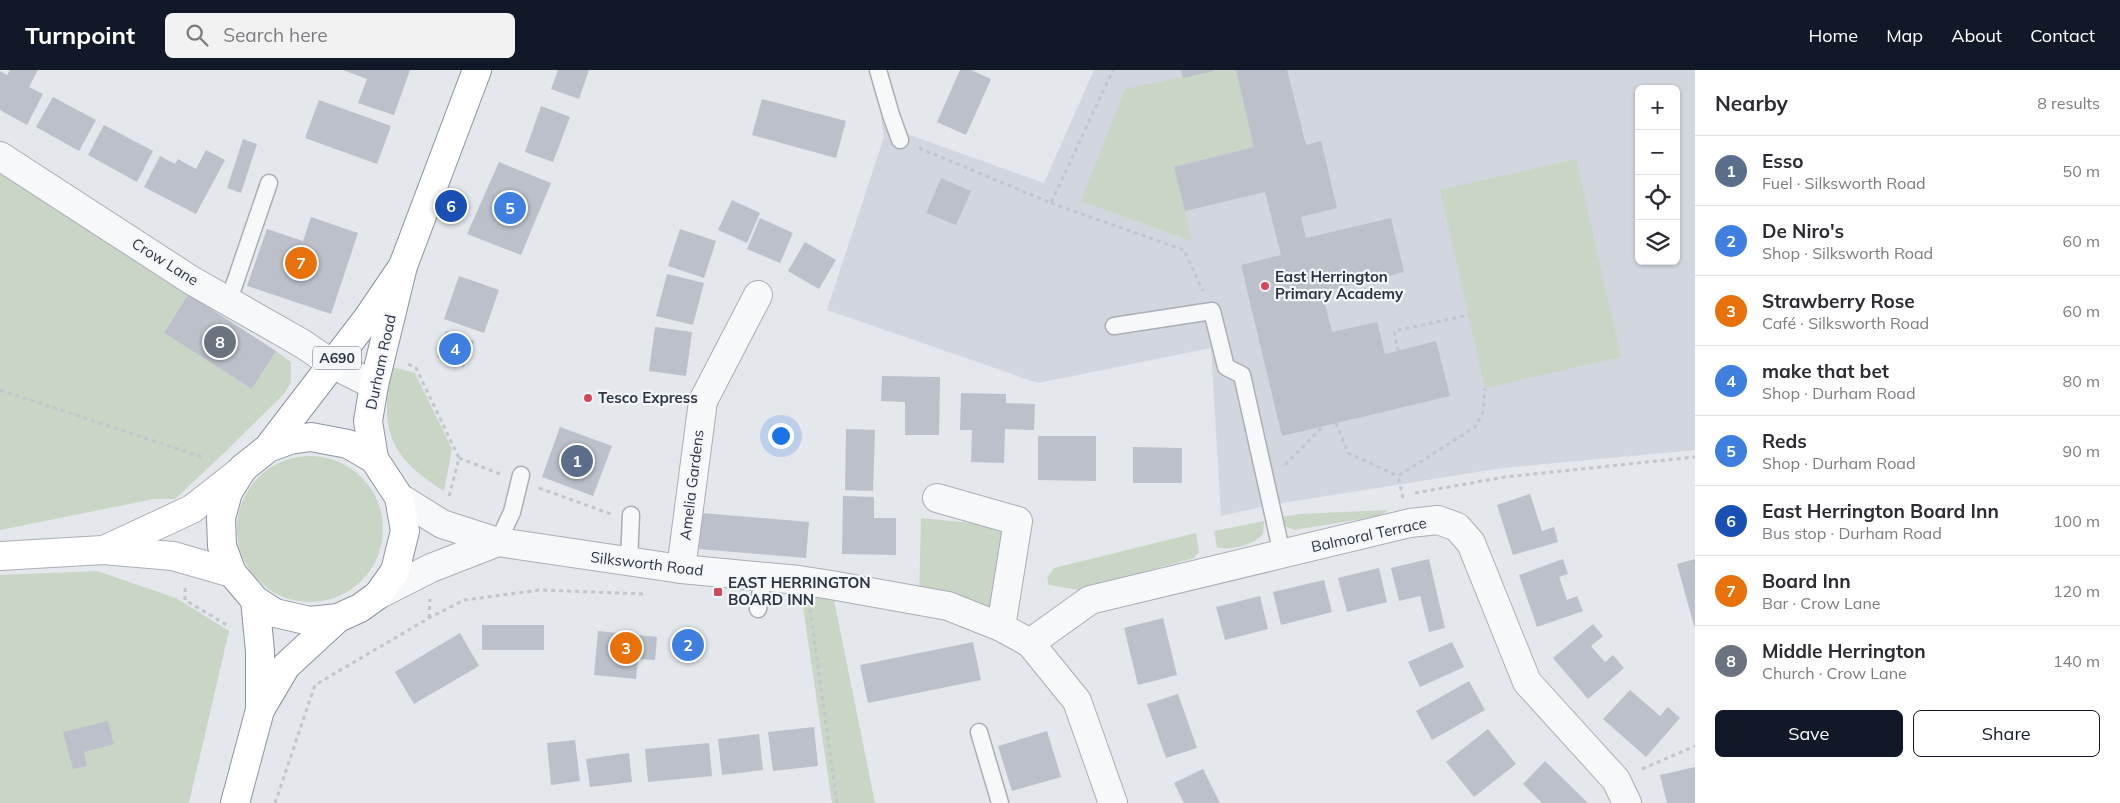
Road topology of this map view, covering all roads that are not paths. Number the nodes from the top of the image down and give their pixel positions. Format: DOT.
graph roads {
  1 [pos="477,70"];
  2 [pos="878,70"];
  3 [pos="900,140"];
  4 [pos="0,156"];
  5 [pos="269,182"];
  6 [pos="403,266"];
  7 [pos="758,295"];
  8 [pos="229,300"];
  9 [pos="1114,326"];
  10 [pos="332,364"];
  11 [pos="374,385"];
  12 [pos="268,448"];
  13 [pos="374,459"];
  14 [pos="243,468"];
  15 [pos="520,478"];
  16 [pos="399,497"];
  17 [pos="937,498"];
  18 [pos="631,518"];
  19 [pos="498,542"];
  20 [pos="103,550"];
  21 [pos="1282,554"];
  22 [pos="0,556"];
  23 [pos="628,562"];
  24 [pos="681,569"];
  25 [pos="232,573"];
  26 [pos="763,577"];
  27 [pos="378,594"];
  28 [pos="255,600"];
  29 [pos="758,609"];
  30 [pos="338,618"];
  31 [pos="1001,627"];
  32 [pos="1030,643"];
  33 [pos="260,710"];
  34 [pos="979,732"];
  35 [pos="1622,792"];
  36 [pos="235,803"];
  37 [pos="1000,803"];
  38 [pos="1113,803"];
  1 -- 6 [label="main road, Durham Road / A690"];
  2 -- 3 [label="lane"];
  4 -- 8 [label="street, Crow Lane"];
  5 -- 8 [label="lane"];
  6 -- 10 [label="main road, Durham Road / A690"];
  6 -- 11 [label="main road, Durham Road / A690"];
  7 -- 24 [label="street, Amelia Gardens"];
  8 -- 10 [label="street, Crow Lane"];
  9 -- 21 [label="lane"];
  10 -- 11 [label="street, Crow Lane"];
  10 -- 12 [label="main road, Durham Road / A690"];
  11 -- 13 [label="main road, Durham Road / A690"];
  12 -- 13 [label="main road, Durham Road / A690"];
  12 -- 14 [label="main road, Durham Road / A690"];
  13 -- 16 [label="main road, Durham Road / A690"];
  14 -- 20 [label="main road"];
  14 -- 25 [label="main road, Durham Road / A690"];
  15 -- 19 [label="lane"];
  16 -- 19 [label="street, Silksworth Road"];
  16 -- 27 [label="main road, Durham Road / A690"];
  17 -- 31 [label="street"];
  18 -- 23 [label="lane"];
  19 -- 23 [label="street, Silksworth Road"];
  19 -- 27 [label="street"];
  20 -- 22 [label="main road"];
  20 -- 25 [label="main road"];
  21 -- 32 [label="street, Balmoral Terrace"];
  21 -- 35 [label="street, Balmoral Terrace"];
  23 -- 24 [label="street, Silksworth Road"];
  24 -- 26 [label="street, Silksworth Road"];
  25 -- 28 [label="main road, Durham Road / A690"];
  26 -- 29 [label="lane"];
  26 -- 31 [label="street, Silksworth Road"];
  27 -- 30 [label="main road, Durham Road / A690"];
  28 -- 30 [label="main road, Durham Road / A690"];
  28 -- 33 [label="main road, Durham Road / A690"];
  30 -- 33 [label="main road, Durham Road / A690"];
  31 -- 32 [label="street, Silksworth Road"];
  32 -- 38 [label="street, Silksworth Road"];
  33 -- 36 [label="main road, Durham Road / A690"];
  34 -- 37 [label="lane"];
}
